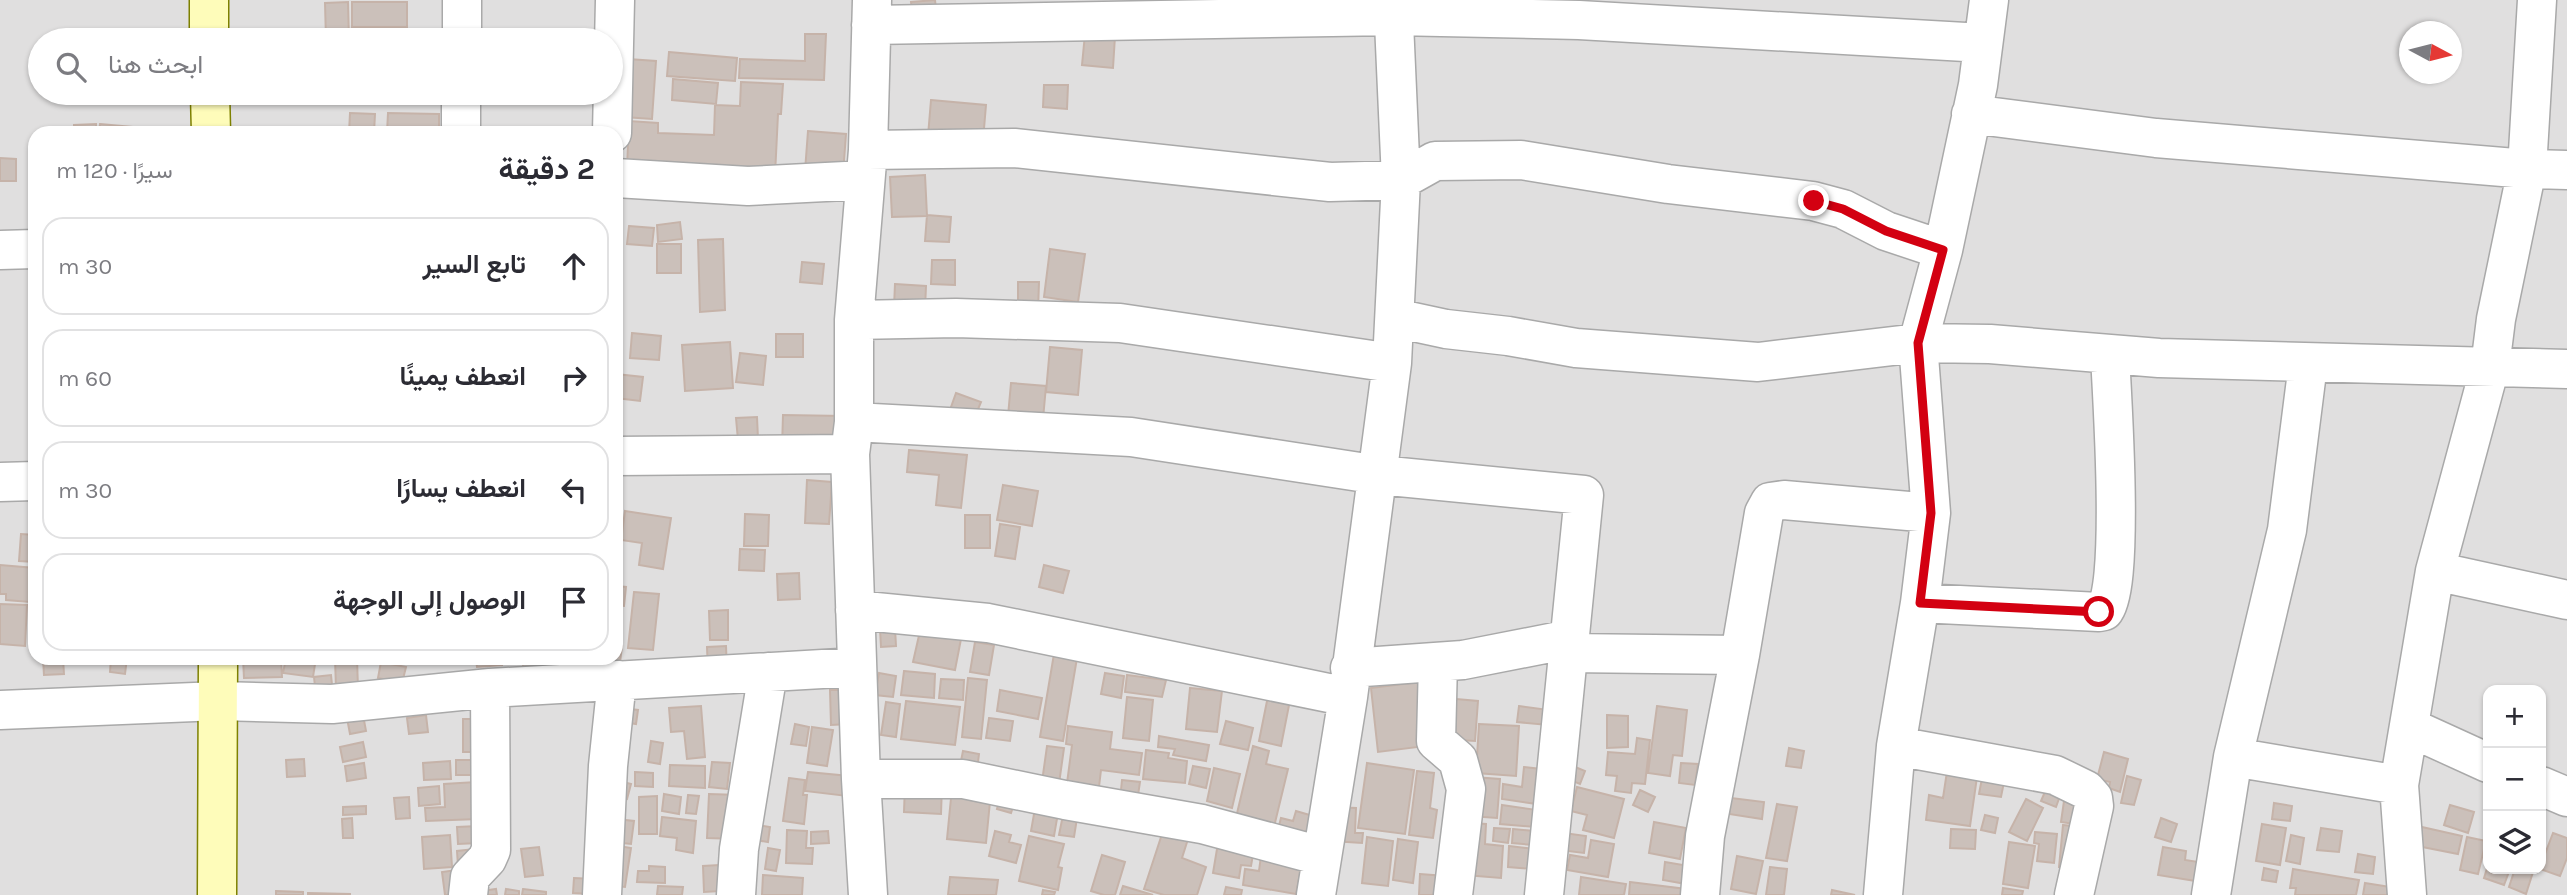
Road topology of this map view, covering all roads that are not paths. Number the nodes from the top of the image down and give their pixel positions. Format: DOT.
graph roads {
  1 [pos="208,0"];
  2 [pos="462,0"];
  3 [pos="615,0"];
  4 [pos="1989,0"];
  5 [pos="2537,0"];
  6 [pos="1393,8"];
  7 [pos="871,13"];
  8 [pos="209,28"];
  9 [pos="462,28"];
  10 [pos="614,28"];
  11 [pos="1983,43"];
  12 [pos="210,105"];
  13 [pos="461,105"];
  14 [pos="613,105"];
  15 [pos="1971,114"];
  16 [pos="211,126"];
  17 [pos="461,126"];
  18 [pos="612,126"];
  19 [pos="867,165"];
  20 [pos="2527,169"];
  21 [pos="2567,170"];
  22 [pos="623,178"];
  23 [pos="1401,180"];
  24 [pos="28,249"];
  25 [pos="0,250"];
  26 [pos="1943,250"];
  27 [pos="1395,318"];
  28 [pos="854,320"];
  29 [pos="1918,343"];
  30 [pos="2110,356"];
  31 [pos="1392,363"];
  32 [pos="2308,363"];
  33 [pos="2490,367"];
  34 [pos="2567,369"];
  35 [pos="852,438"];
  36 [pos="623,455"];
  37 [pos="1379,475"];
  38 [pos="28,481"];
  39 [pos="0,482"];
  40 [pos="1931,513"];
  41 [pos="2434,571"];
  42 [pos="2567,600"];
  43 [pos="1920,603"];
  44 [pos="855,610"];
  45 [pos="1569,646"];
  46 [pos="1740,655"];
  47 [pos="1438,662"];
  48 [pos="218,665"];
  49 [pos="857,667"];
  50 [pos="768,672"];
  51 [pos="617,680"];
  52 [pos="1349,683"];
  53 [pos="490,688"];
  54 [pos="219,701"];
  55 [pos="0,710"];
  56 [pos="2409,727"];
  57 [pos="1896,746"];
  58 [pos="2233,757"];
  59 [pos="2483,760"];
  60 [pos="861,779"];
  61 [pos="2399,785"];
  62 [pos="2546,788"];
  63 [pos="2567,797"];
  64 [pos="1321,856"];
  65 [pos="217,895"];
  66 [pos="468,895"];
  67 [pos="602,895"];
  68 [pos="736,895"];
  69 [pos="868,895"];
  70 [pos="1316,895"];
  71 [pos="1453,895"];
  72 [pos="1544,895"];
  73 [pos="1700,895"];
  74 [pos="1883,895"];
  75 [pos="2074,895"];
  76 [pos="2211,895"];
  77 [pos="2407,895"];
  1 -- 8 [label="street"];
  2 -- 9 [label="street"];
  3 -- 10 [label="street"];
  4 -- 11 [label="street"];
  5 -- 20 [label="street"];
  6 -- 7 [label="street"];
  6 -- 11 [label="street"];
  6 -- 23 [label="street"];
  7 -- 19 [label="street"];
  11 -- 15 [label="street"];
  12 -- 16 [label="street"];
  13 -- 17 [label="street"];
  14 -- 18 [label="street"];
  15 -- 20 [label="street"];
  15 -- 26 [label="street"];
  19 -- 22 [label="street"];
  19 -- 23 [label="street"];
  19 -- 28 [label="street"];
  20 -- 21 [label="street"];
  20 -- 33 [label="street"];
  23 -- 26 [label="street"];
  23 -- 27 [label="street"];
  24 -- 25 [label="street"];
  26 -- 29 [label="street"];
  27 -- 29 [label="street"];
  27 -- 31 [label="street"];
  28 -- 31 [label="street"];
  28 -- 35 [label="street"];
  29 -- 30 [label="street"];
  29 -- 40 [label="street"];
  30 -- 32 [label="street"];
  30 -- 43 [label="street"];
  31 -- 37 [label="street"];
  32 -- 33 [label="street"];
  32 -- 58 [label="street"];
  33 -- 34 [label="street"];
  33 -- 41 [label="street"];
  35 -- 36 [label="street"];
  35 -- 37 [label="street"];
  35 -- 44 [label="street"];
  37 -- 45 [label="street"];
  37 -- 52 [label="street"];
  38 -- 39 [label="street"];
  40 -- 43 [label="street"];
  40 -- 46 [label="street"];
  41 -- 42 [label="street"];
  41 -- 56 [label="street"];
  43 -- 57 [label="street"];
  44 -- 49 [label="street"];
  44 -- 52 [label="street"];
  45 -- 46 [label="street"];
  45 -- 47 [label="street"];
  45 -- 72 [label="street"];
  46 -- 73 [label="street"];
  47 -- 52 [label="street"];
  47 -- 71 [label="street"];
  48 -- 54 [label="street"];
  49 -- 50 [label="street"];
  49 -- 60 [label="street"];
  50 -- 51 [label="street"];
  50 -- 68 [label="street"];
  51 -- 53 [label="street"];
  51 -- 67 [label="street"];
  52 -- 64 [label="street"];
  53 -- 54 [label="street"];
  53 -- 66 [label="street"];
  54 -- 55 [label="street"];
  54 -- 65 [label="street"];
  56 -- 59 [label="street"];
  56 -- 61 [label="street"];
  57 -- 74 [label="street"];
  57 -- 75 [label="street"];
  58 -- 61 [label="street"];
  58 -- 76 [label="street"];
  60 -- 64 [label="street"];
  60 -- 69 [label="street"];
  61 -- 77 [label="street"];
  62 -- 63 [label="street"];
  64 -- 70 [label="street"];
}
